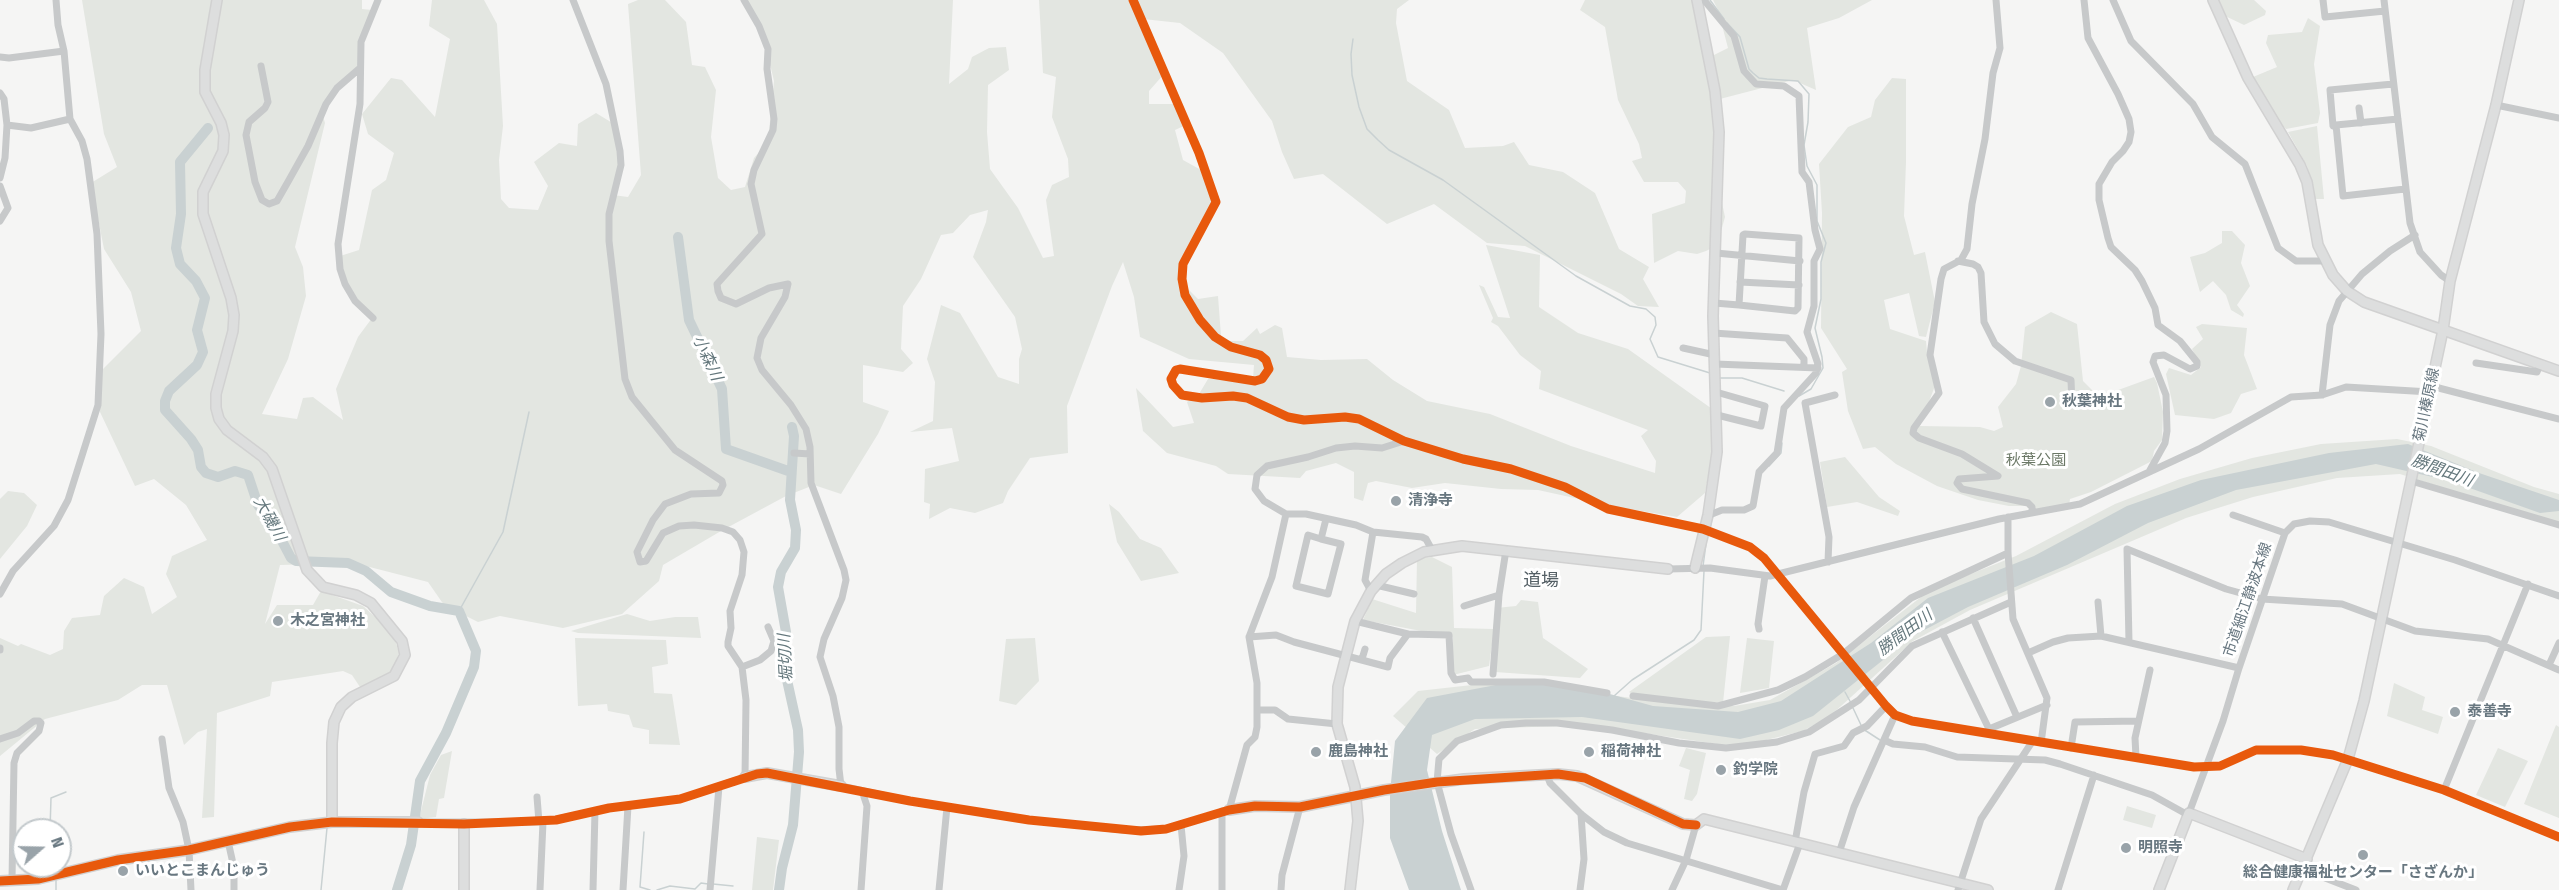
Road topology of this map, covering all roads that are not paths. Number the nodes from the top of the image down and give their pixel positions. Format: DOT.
graph roads {
  1 [pos="56,0"];
  2 [pos="217,0"];
  3 [pos="378,0"];
  4 [pos="573,0"];
  5 [pos="744,0"];
  6 [pos="1133,0"];
  7 [pos="1696,0"];
  8 [pos="1704,0"];
  9 [pos="1996,0"];
  10 [pos="2084,0"];
  11 [pos="2113,0"];
  12 [pos="2213,0"];
  13 [pos="2323,0"];
  14 [pos="2384,0"];
  15 [pos="2519,0"];
  16 [pos="2385,11"];
  17 [pos="64,51"];
  18 [pos="0,57"];
  19 [pos="261,66"];
  20 [pos="359,69"];
  21 [pos="2393,84"];
  22 [pos="0,93"];
  23 [pos="2496,105"];
  24 [pos="2359,108"];
  25 [pos="2559,118"];
  26 [pos="70,119"];
  27 [pos="2397,119"];
  28 [pos="2361,123"];
  29 [pos="7,125"];
  30 [pos="2336,125"];
  31 [pos="0,178"];
  32 [pos="0,186"];
  33 [pos="2405,189"];
  34 [pos="0,221"];
  35 [pos="2415,235"];
  36 [pos="1716,254"];
  37 [pos="1742,256"];
  38 [pos="1800,261"];
  39 [pos="1958,261"];
  40 [pos="2325,261"];
  41 [pos="2450,281"];
  42 [pos="1740,282"];
  43 [pos="1799,285"];
  44 [pos="2347,291"];
  45 [pos="1714,303"];
  46 [pos="1739,305"];
  47 [pos="373,318"];
  48 [pos="2443,330"];
  49 [pos="1713,333"];
  50 [pos="1683,348"];
  51 [pos="1715,359"];
  52 [pos="2476,363"];
  53 [pos="2540,364"];
  54 [pos="1804,367"];
  55 [pos="1818,368"];
  56 [pos="2559,371"];
  57 [pos="2430,389"];
  58 [pos="1716,392"];
  59 [pos="1835,394"];
  60 [pos="2322,395"];
  61 [pos="2072,405"];
  62 [pos="1717,415"];
  63 [pos="2559,419"];
  64 [pos="1404,441"];
  65 [pos="795,453"];
  66 [pos="810,454"];
  67 [pos="2150,470"];
  68 [pos="2411,481"];
  69 [pos="2032,512"];
  70 [pos="1708,513"];
  71 [pos="1286,514"];
  72 [pos="2233,515"];
  73 [pos="2008,517"];
  74 [pos="1326,519"];
  75 [pos="2559,525"];
  76 [pos="1707,531"];
  77 [pos="1373,532"];
  78 [pos="2285,532"];
  79 [pos="1321,538"];
  80 [pos="2397,542"];
  81 [pos="1432,550"];
  82 [pos="1506,550"];
  83 [pos="2008,553"];
  84 [pos="1828,562"];
  85 [pos="1701,568"];
  86 [pos="1668,569"];
  87 [pos="1777,574"];
  88 [pos="1765,576"];
  89 [pos="2528,584"];
  90 [pos="1374,588"];
  91 [pos="0,594"];
  92 [pos="1414,594"];
  93 [pos="1499,595"];
  94 [pos="2559,596"];
  95 [pos="2262,599"];
  96 [pos="2011,600"];
  97 [pos="2098,602"];
  98 [pos="1464,606"];
  99 [pos="2381,617"];
  100 [pos="1973,618"];
  101 [pos="1355,621"];
  102 [pos="768,627"];
  103 [pos="1759,629"];
  104 [pos="1942,632"];
  105 [pos="1408,634"];
  106 [pos="2101,636"];
  107 [pos="1249,637"];
  108 [pos="2129,642"];
  109 [pos="2559,643"];
  110 [pos="2503,644"];
  111 [pos="1365,649"];
  112 [pos="2028,653"];
  113 [pos="1346,654"];
  114 [pos="1843,654"];
  115 [pos="1362,659"];
  116 [pos="2549,665"];
  117 [pos="742,667"];
  118 [pos="2239,668"];
  119 [pos="2150,670"];
  120 [pos="2559,670"];
  121 [pos="1493,674"];
  122 [pos="1871,688"];
  123 [pos="1607,693"];
  124 [pos="1633,696"];
  125 [pos="2047,705"];
  126 [pos="1886,706"];
  127 [pos="1257,710"];
  128 [pos="1895,715"];
  129 [pos="2018,717"];
  130 [pos="2138,722"];
  131 [pos="1337,724"];
  132 [pos="1989,732"];
  133 [pos="0,739"];
  134 [pos="162,739"];
  135 [pos="1884,740"];
  136 [pos="2032,742"];
  137 [pos="2040,743"];
  138 [pos="2071,748"];
  139 [pos="2136,757"];
  140 [pos="2348,759"];
  141 [pos="2020,760"];
  142 [pos="2207,768"];
  143 [pos="1547,775"];
  144 [pos="2094,775"];
  145 [pos="745,777"];
  146 [pos="1436,783"];
  147 [pos="841,786"];
  148 [pos="719,787"];
  149 [pos="2444,790"];
  150 [pos="862,791"];
  151 [pos="1356,796"];
  152 [pos="537,797"];
  153 [pos="628,806"];
  154 [pos="947,807"];
  155 [pos="1300,807"];
  156 [pos="595,811"];
  157 [pos="1226,811"];
  158 [pos="1581,814"];
  159 [pos="2189,814"];
  160 [pos="332,822"];
  161 [pos="418,822"];
  162 [pos="541,822"];
  163 [pos="464,824"];
  164 [pos="1181,825"];
  165 [pos="1696,825"];
  166 [pos="2559,837"];
  167 [pos="228,840"];
  168 [pos="1797,842"];
  169 [pos="189,850"];
  170 [pos="1839,853"];
  171 [pos="2307,859"];
  172 [pos="1686,860"];
  173 [pos="2302,869"];
  174 [pos="12,880"];
  175 [pos="0,881"];
  176 [pos="1959,886"];
  177 [pos="191,890"];
  178 [pos="234,890"];
  179 [pos="464,890"];
  180 [pos="540,890"];
  181 [pos="593,890"];
  182 [pos="623,890"];
  183 [pos="710,890"];
  184 [pos="861,890"];
  185 [pos="939,890"];
  186 [pos="1179,890"];
  187 [pos="1222,890"];
  188 [pos="1281,890"];
  189 [pos="1350,890"];
  190 [pos="1471,890"];
  191 [pos="1580,890"];
  192 [pos="1672,890"];
  193 [pos="1783,890"];
  194 [pos="1988,890"];
  195 [pos="2058,890"];
  196 [pos="2159,890"];
  197 [pos="2293,890"];
  198 [pos="2356,890"];
  1 -- 17 [label="street"];
  2 -- 160 [label="street"];
  3 -- 20 [label="street"];
  4 -- 117 [label="street"];
  5 -- 66 [label="street"];
  6 -- 64 [label="street"];
  7 -- 36 [label="street"];
  8 -- 55 [label="street"];
  9 -- 39 [label="street"];
  10 -- 67 [label="street"];
  11 -- 40 [label="street"];
  12 -- 40 [label="street"];
  13 -- 16 [label="street"];
  14 -- 16 [label="street"];
  15 -- 23 [label="street, 菊川榛原線"];
  16 -- 21 [label="street"];
  17 -- 18 [label="street"];
  17 -- 26 [label="street"];
  19 -- 20 [label="street"];
  20 -- 47 [label="street"];
  21 -- 27 [label="street"];
  21 -- 30 [label="street"];
  22 -- 29 [label="street"];
  23 -- 25 [label="street"];
  23 -- 41 [label="street, 菊川榛原線"];
  24 -- 28 [label="street"];
  26 -- 29 [label="street"];
  26 -- 91 [label="street"];
  27 -- 28 [label="street"];
  27 -- 33 [label="street"];
  28 -- 30 [label="street"];
  29 -- 31 [label="street"];
  30 -- 33 [label="street"];
  32 -- 34 [label="street"];
  33 -- 35 [label="street"];
  35 -- 41 [label="street"];
  35 -- 44 [label="street"];
  36 -- 37 [label="street"];
  36 -- 45 [label="street"];
  37 -- 38 [label="street"];
  37 -- 38 [label="street"];
  37 -- 42 [label="street"];
  38 -- 43 [label="street"];
  39 -- 61 [label="street"];
  39 -- 69 [label="street"];
  40 -- 44 [label="street"];
  41 -- 48 [label="street, 菊川榛原線"];
  42 -- 43 [label="street"];
  42 -- 46 [label="street"];
  43 -- 46 [label="street"];
  44 -- 48 [label="street"];
  44 -- 60 [label="street"];
  45 -- 46 [label="street"];
  45 -- 49 [label="street"];
  48 -- 53 [label="street"];
  48 -- 57 [label="street, 菊川榛原線"];
  49 -- 51 [label="street"];
  49 -- 54 [label="street"];
  50 -- 51 [label="street"];
  51 -- 54 [label="street"];
  51 -- 58 [label="street"];
  52 -- 53 [label="street"];
  53 -- 56 [label="street"];
  54 -- 55 [label="street"];
  55 -- 70 [label="street"];
  57 -- 60 [label="street"];
  57 -- 63 [label="street"];
  57 -- 68 [label="street, 菊川榛原線"];
  58 -- 62 [label="street"];
  58 -- 62 [label="street"];
  59 -- 84 [label="street"];
  60 -- 67 [label="street"];
  62 -- 70 [label="street"];
  64 -- 71 [label="street"];
  64 -- 76 [label="street"];
  65 -- 66 [label="street"];
  66 -- 147 [label="street"];
  67 -- 69 [label="street"];
  68 -- 75 [label="street"];
  68 -- 80 [label="street, 菊川榛原線"];
  69 -- 73 [label="street"];
  70 -- 76 [label="street"];
  71 -- 74 [label="street"];
  71 -- 107 [label="street"];
  72 -- 78 [label="street"];
  73 -- 83 [label="street"];
  73 -- 84 [label="street"];
  74 -- 77 [label="street"];
  74 -- 79 [label="street"];
  76 -- 85 [label="street"];
  76 -- 87 [label="street"];
  77 -- 81 [label="street"];
  77 -- 90 [label="street"];
  78 -- 80 [label="street, 市道細江静波本線"];
  78 -- 95 [label="street, 市道細江静波本線"];
  79 -- 79 [label="street"];
  80 -- 89 [label="street, 市道細江静波本線"];
  80 -- 99 [label="street, 菊川榛原線"];
  81 -- 82 [label="street"];
  81 -- 90 [label="street"];
  82 -- 86 [label="street"];
  82 -- 93 [label="street"];
  83 -- 96 [label="street"];
  83 -- 114 [label="street"];
  84 -- 87 [label="street"];
  85 -- 86 [label="street"];
  85 -- 88 [label="street"];
  87 -- 88 [label="street"];
  87 -- 114 [label="street"];
  88 -- 103 [label="street"];
  89 -- 94 [label="street, 市道細江静波本線"];
  89 -- 110 [label="street"];
  90 -- 92 [label="street"];
  90 -- 101 [label="street"];
  93 -- 98 [label="street"];
  93 -- 121 [label="street"];
  95 -- 99 [label="street"];
  95 -- 108 [label="street"];
  95 -- 118 [label="street, 市道細江静波本線"];
  96 -- 100 [label="street"];
  96 -- 112 [label="street"];
  97 -- 106 [label="street"];
  99 -- 110 [label="street"];
  99 -- 140 [label="street, 菊川榛原線"];
  100 -- 104 [label="street"];
  100 -- 129 [label="street"];
  101 -- 105 [label="street"];
  101 -- 113 [label="street"];
  102 -- 117 [label="street"];
  104 -- 122 [label="street"];
  104 -- 132 [label="street"];
  105 -- 115 [label="street"];
  105 -- 123 [label="street"];
  106 -- 108 [label="street"];
  106 -- 112 [label="street"];
  107 -- 113 [label="street"];
  107 -- 127 [label="street"];
  108 -- 118 [label="street"];
  109 -- 116 [label="street"];
  110 -- 116 [label="street"];
  110 -- 149 [label="street"];
  111 -- 115 [label="street"];
  112 -- 125 [label="street"];
  113 -- 115 [label="street"];
  113 -- 131 [label="street"];
  114 -- 122 [label="street"];
  114 -- 124 [label="street"];
  116 -- 120 [label="street"];
  117 -- 145 [label="street"];
  118 -- 142 [label="street, 市道細江静波本線"];
  119 -- 130 [label="street"];
  122 -- 126 [label="street"];
  122 -- 146 [label="street"];
  125 -- 129 [label="street"];
  125 -- 137 [label="street"];
  126 -- 128 [label="street"];
  126 -- 168 [label="street"];
  127 -- 131 [label="street"];
  127 -- 157 [label="street"];
  128 -- 132 [label="street"];
  128 -- 135 [label="street"];
  129 -- 132 [label="street"];
  130 -- 138 [label="street"];
  130 -- 139 [label="street"];
  131 -- 151 [label="street"];
  132 -- 136 [label="street"];
  133 -- 174 [label="street"];
  134 -- 169 [label="street"];
  135 -- 141 [label="street"];
  135 -- 170 [label="street"];
  136 -- 137 [label="street"];
  136 -- 141 [label="street"];
  137 -- 138 [label="street"];
  138 -- 139 [label="street"];
  139 -- 142 [label="street"];
  140 -- 142 [label="street"];
  140 -- 149 [label="street"];
  140 -- 171 [label="street, 菊川榛原線"];
  141 -- 144 [label="street"];
  141 -- 176 [label="street"];
  142 -- 159 [label="street, 市道細江静波本線"];
  143 -- 146 [label="street"];
  143 -- 158 [label="street"];
  143 -- 165 [label="street"];
  144 -- 159 [label="street"];
  144 -- 195 [label="street"];
  145 -- 147 [label="street"];
  145 -- 148 [label="street"];
  146 -- 151 [label="street"];
  146 -- 190 [label="street"];
  147 -- 150 [label="street"];
  148 -- 153 [label="street"];
  148 -- 183 [label="street"];
  149 -- 166 [label="street"];
  150 -- 154 [label="street"];
  150 -- 184 [label="street"];
  151 -- 155 [label="street"];
  151 -- 189 [label="street"];
  152 -- 162 [label="street"];
  153 -- 156 [label="street"];
  153 -- 182 [label="street"];
  154 -- 164 [label="street"];
  154 -- 185 [label="street"];
  155 -- 157 [label="street"];
  155 -- 188 [label="street"];
  156 -- 162 [label="street"];
  156 -- 181 [label="street"];
  157 -- 164 [label="street"];
  157 -- 187 [label="street"];
  158 -- 172 [label="street"];
  158 -- 191 [label="street"];
  159 -- 171 [label="street"];
  159 -- 196 [label="street"];
  160 -- 161 [label="street"];
  160 -- 167 [label="street"];
  161 -- 163 [label="street"];
  162 -- 163 [label="street"];
  162 -- 180 [label="street"];
  163 -- 179 [label="street"];
  164 -- 186 [label="street"];
  165 -- 168 [label="street"];
  165 -- 172 [label="street"];
  167 -- 169 [label="street"];
  167 -- 178 [label="street"];
  168 -- 170 [label="street"];
  168 -- 193 [label="street"];
  169 -- 174 [label="street"];
  169 -- 177 [label="street"];
  170 -- 176 [label="street"];
  171 -- 173 [label="street, 菊川榛原線"];
  172 -- 192 [label="street"];
  172 -- 193 [label="street"];
  173 -- 197 [label="street, 菊川榛原線"];
  173 -- 198 [label="street"];
  174 -- 175 [label="street"];
  176 -- 194 [label="street"];
}
